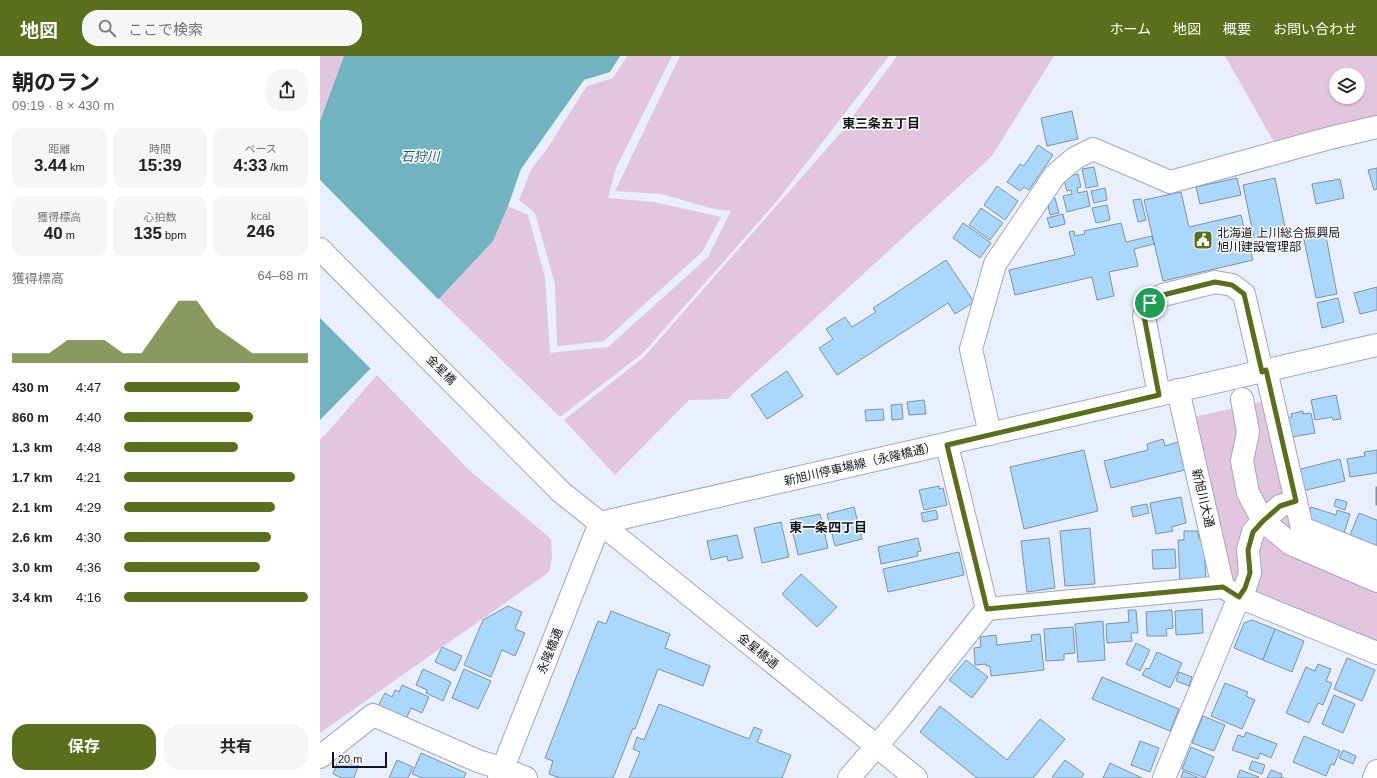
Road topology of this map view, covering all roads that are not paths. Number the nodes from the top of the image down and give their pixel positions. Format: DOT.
graph roads {
  1 [pos="1377,127"];
  2 [pos="320,249"];
  3 [pos="1377,345"];
  4 [pos="1264,371"];
  5 [pos="1168,392"];
  6 [pos="1242,399"];
  7 [pos="990,434"];
  8 [pos="947,445"];
  9 [pos="1296,501"];
  10 [pos="1263,521"];
  11 [pos="600,524"];
  12 [pos="1377,558"];
  13 [pos="1377,581"];
  14 [pos="1231,592"];
  15 [pos="987,609"];
  16 [pos="1377,652"];
  17 [pos="876,747"];
  18 [pos="320,757"];
  19 [pos="1377,771"];
  20 [pos="501,773"];
  21 [pos="526,778"];
  22 [pos="849,778"];
  23 [pos="916,778"];
  24 [pos="1164,778"];
  25 [pos="1374,778"];
  1 -- 7 [label="street"];
  2 -- 11 [label="street, 金星橋"];
  3 -- 4 [label="street, 新旭川停車場線（永隆橋通）"];
  4 -- 5 [label="street, 新旭川停車場線（永隆橋通）"];
  4 -- 5 [label="street, 新旭川大通"];
  4 -- 9 [label="street"];
  5 -- 7 [label="street, 新旭川停車場線（永隆橋通）"];
  5 -- 14 [label="street, 新旭川大通"];
  6 -- 10 [label="street"];
  7 -- 8 [label="street, 新旭川停車場線（永隆橋通）"];
  8 -- 11 [label="street, 新旭川停車場線（永隆橋通）"];
  8 -- 15 [label="street"];
  9 -- 10 [label="street"];
  9 -- 12 [label="street"];
  10 -- 13 [label="street"];
  10 -- 14 [label="street"];
  11 -- 17 [label="street, 金星橋通"];
  11 -- 20 [label="street, 永隆橋通"];
  14 -- 15 [label="street"];
  14 -- 16 [label="street"];
  14 -- 24 [label="street"];
  15 -- 17 [label="street"];
  17 -- 22 [label="street"];
  17 -- 23 [label="street, 金星橋通"];
  18 -- 20 [label="street"];
  19 -- 25 [label="street"];
  20 -- 21 [label="street"];
}
